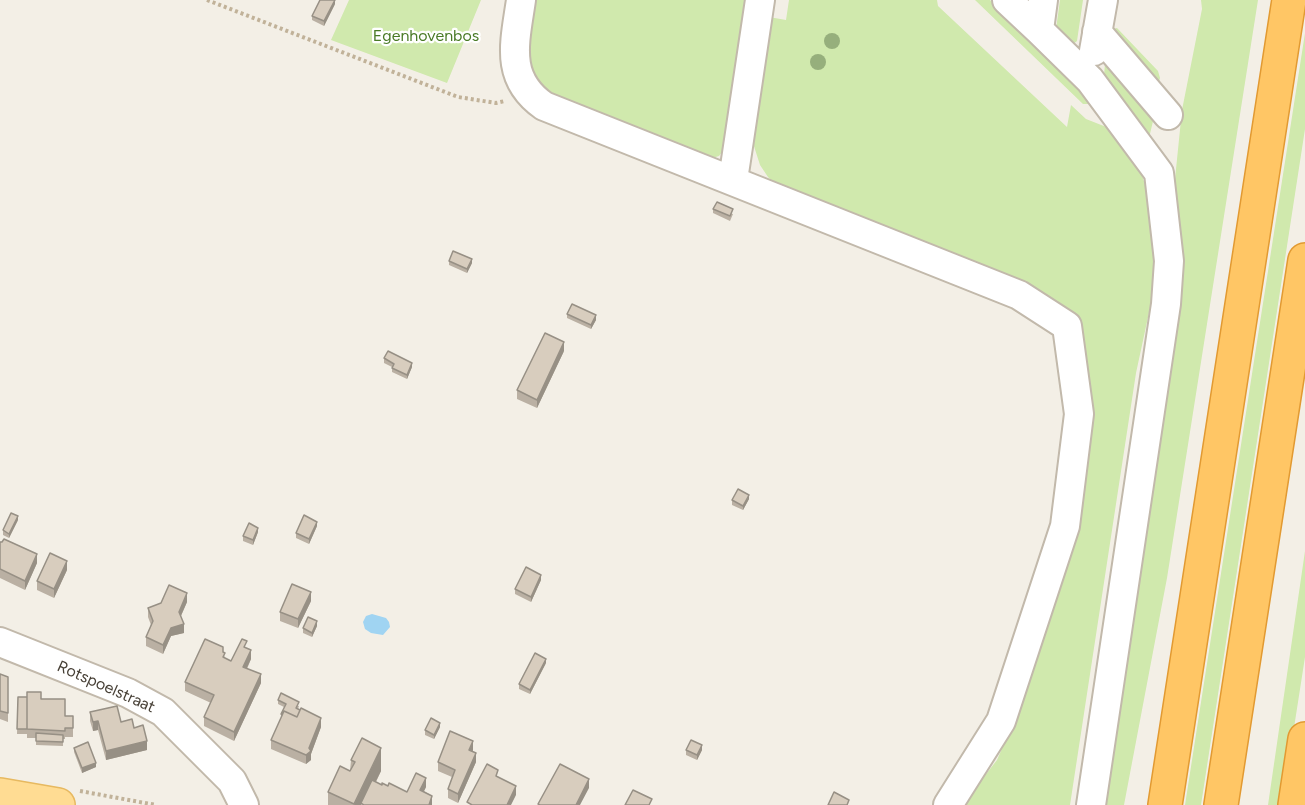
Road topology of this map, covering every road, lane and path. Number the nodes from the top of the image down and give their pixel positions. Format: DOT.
graph roads {
  1 [pos="207,0"];
  2 [pos="521,0"];
  3 [pos="1007,0"];
  4 [pos="1043,0"];
  5 [pos="1103,0"];
  6 [pos="1289,0"];
  7 [pos="759,7"];
  8 [pos="1039,30"];
  9 [pos="1097,32"];
  10 [pos="1090,80"];
  11 [pos="532,98"];
  12 [pos="1168,116"];
  13 [pos="733,180"];
  14 [pos="1305,260"];
  15 [pos="0,642"];
  16 [pos="1305,739"];
  17 [pos="0,795"];
  18 [pos="58,805"];
  19 [pos="244,805"];
  20 [pos="948,805"];
  21 [pos="1091,805"];
  22 [pos="1165,805"];
  23 [pos="1221,805"];
  24 [pos="1295,805"];
  1 -- 11 [label="path"];
  2 -- 11 [label="street"];
  3 -- 8 [label="street"];
  4 -- 8 [label="street"];
  5 -- 9 [label="street"];
  6 -- 22 [label="highway"];
  7 -- 13 [label="street"];
  8 -- 10 [label="street"];
  9 -- 10 [label="street"];
  9 -- 12 [label="street"];
  10 -- 21 [label="street"];
  11 -- 13 [label="street"];
  13 -- 20 [label="street"];
  14 -- 23 [label="highway"];
  15 -- 19 [label="street, Rotspoelstraat"];
  16 -- 24 [label="highway"];
  17 -- 18 [label="main road"];
}
